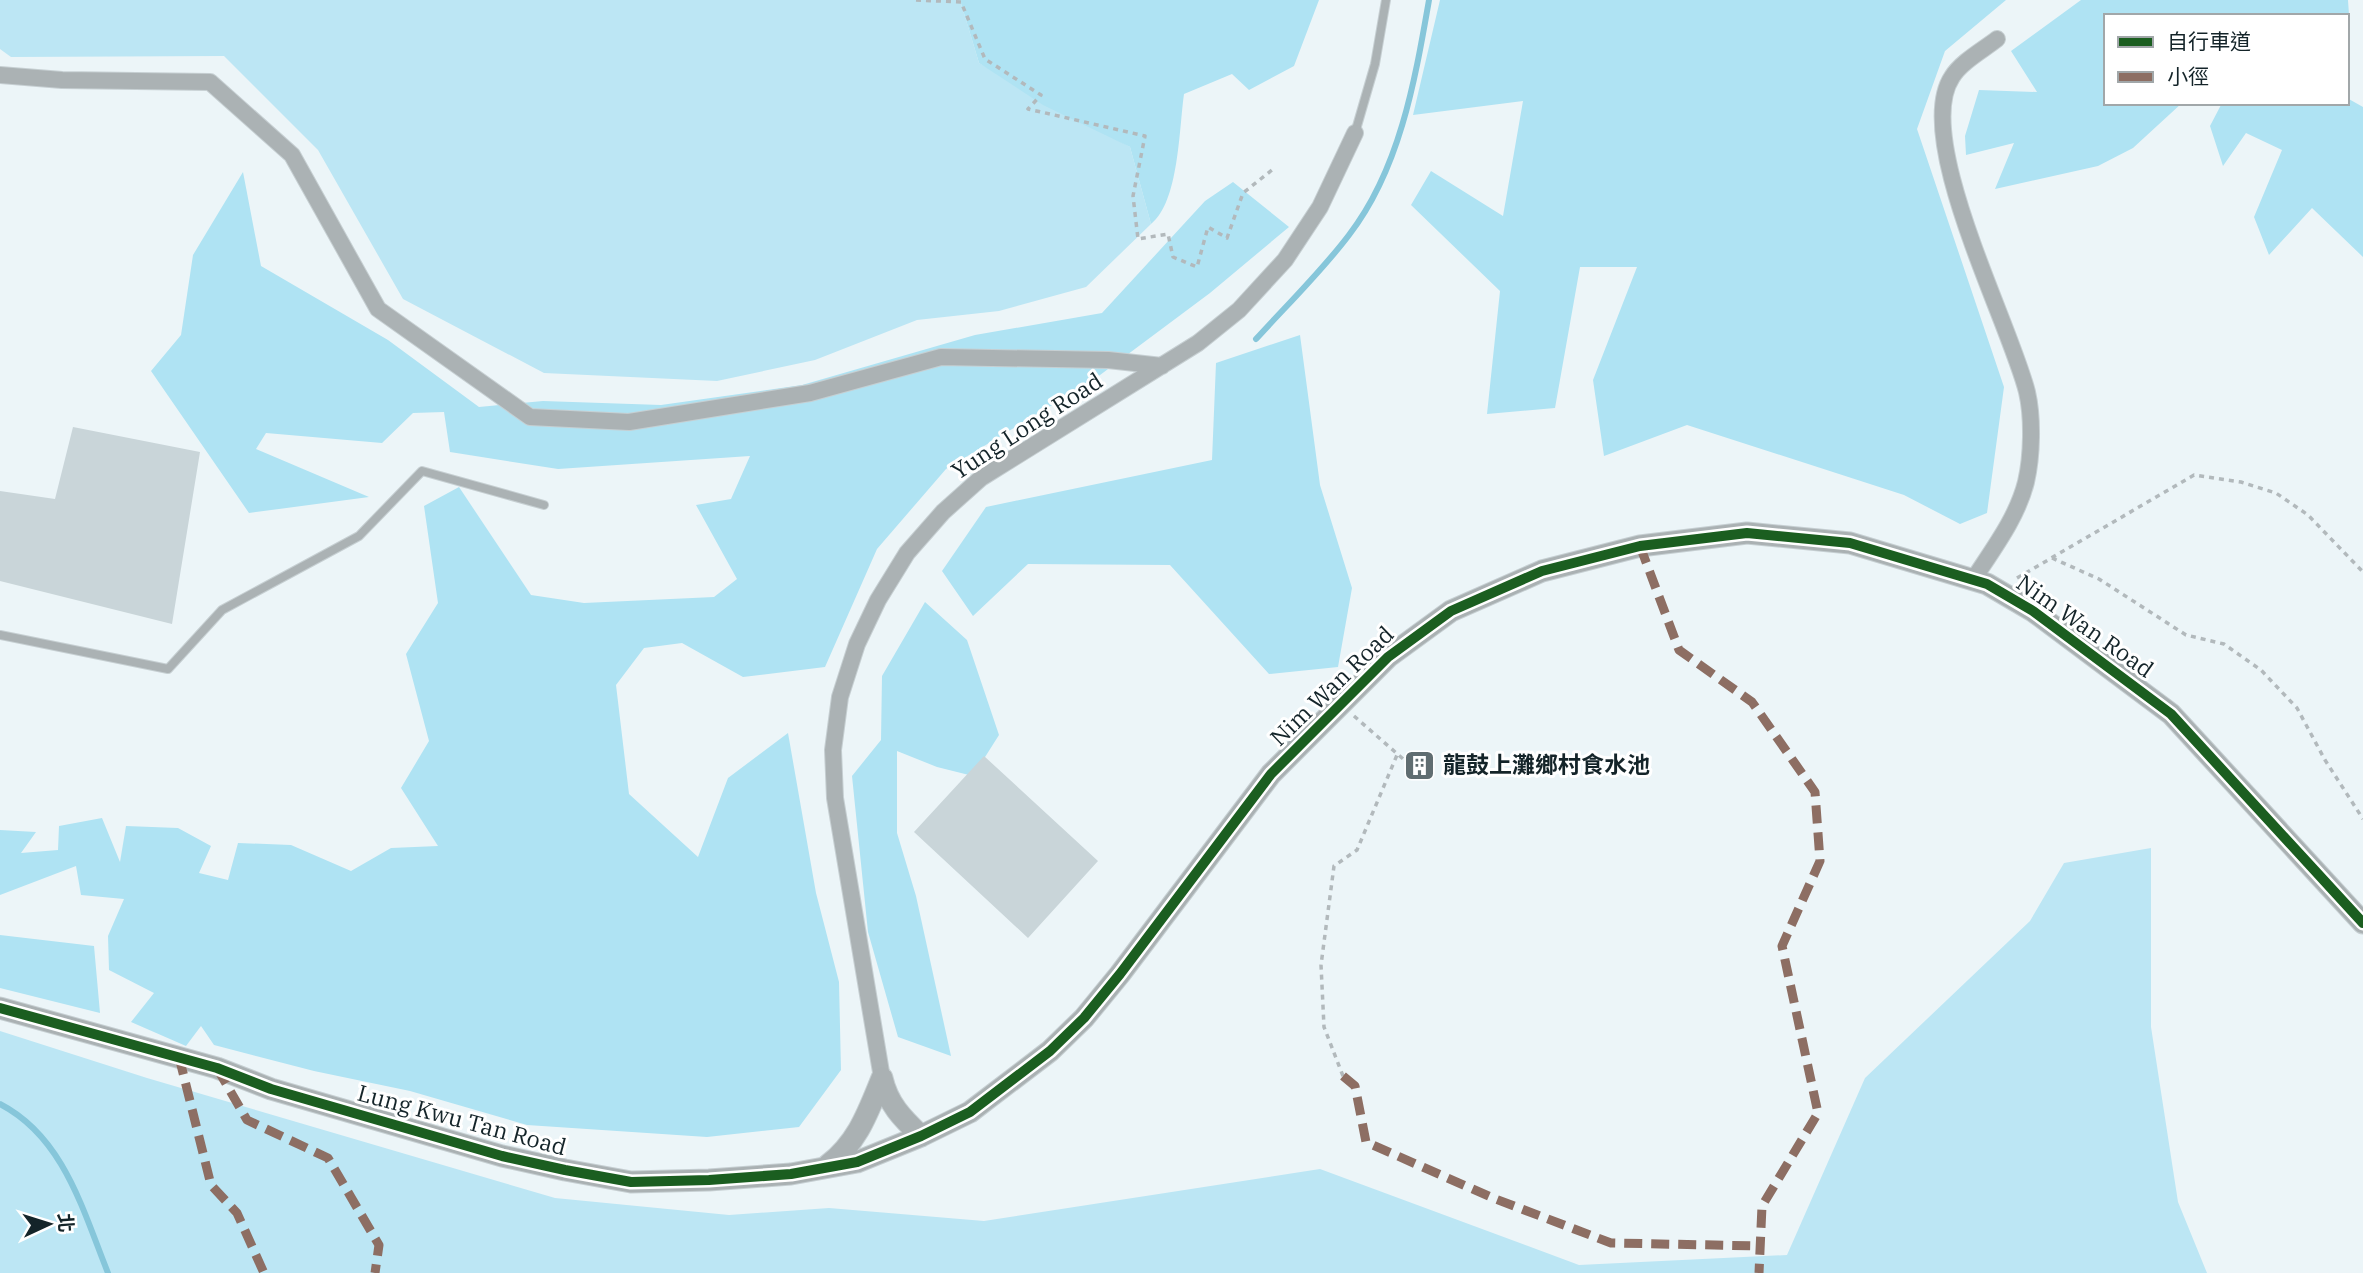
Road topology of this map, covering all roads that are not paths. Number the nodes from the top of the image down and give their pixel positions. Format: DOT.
graph roads {
  1 [pos="1386,0"];
  2 [pos="1997,39"];
  3 [pos="0,75"];
  4 [pos="1355,133"];
  5 [pos="1162,366"];
  6 [pos="544,505"];
  7 [pos="1973,580"];
  8 [pos="0,635"];
  9 [pos="2363,923"];
  10 [pos="0,1008"];
  11 [pos="882,1077"];
  12 [pos="921,1136"];
  13 [pos="824,1169"];
  1 -- 4 [label="lane, Yung Long Road"];
  2 -- 7 [label="street"];
  3 -- 5 [label="street"];
  4 -- 5 [label="street, Yung Long Road"];
  5 -- 11 [label="street, Yung Long Road"];
  6 -- 8 [label="lane"];
  7 -- 9 [label="street, Nim Wan Road"];
  7 -- 12 [label="street, Nim Wan Road"];
  10 -- 13 [label="street, Lung Kwu Tan Road"];
  11 -- 12 [label="street"];
  11 -- 13 [label="street"];
  12 -- 13 [label="street, Lung Kwu Tan Road"];
}
